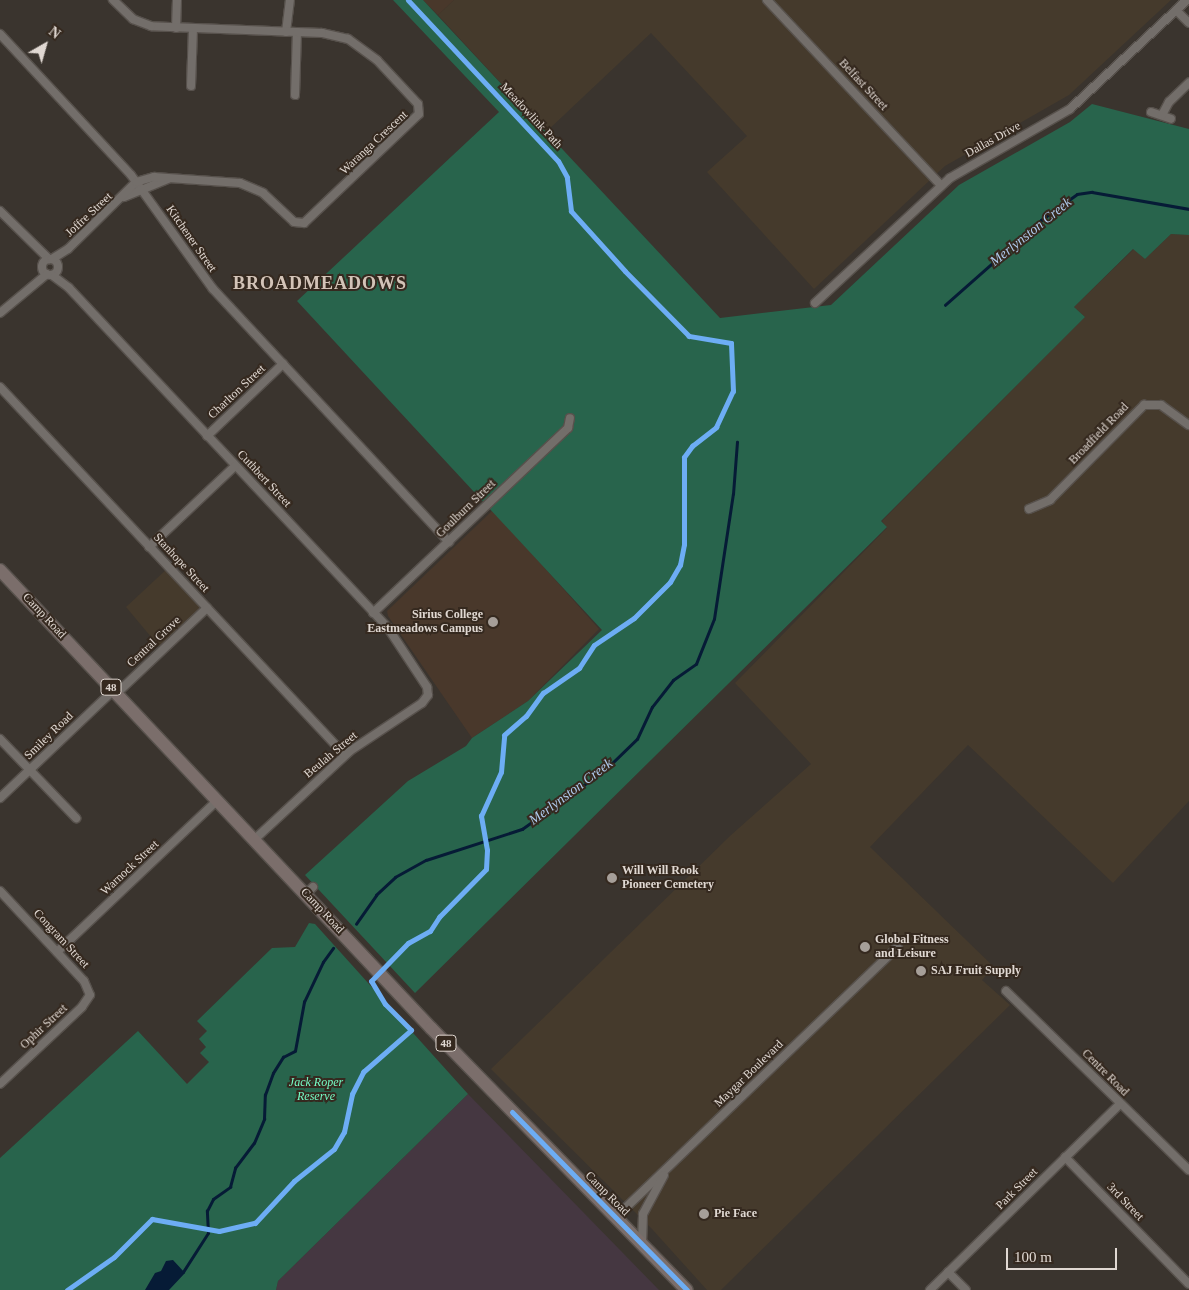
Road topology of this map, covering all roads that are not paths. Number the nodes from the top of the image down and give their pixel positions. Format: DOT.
graph roads {
  1 [pos="112,0"];
  2 [pos="177,0"];
  3 [pos="290,0"];
  4 [pos="767,0"];
  5 [pos="1186,0"];
  6 [pos="1176,10"];
  7 [pos="1189,23"];
  8 [pos="176,28"];
  9 [pos="193,28"];
  10 [pos="286,32"];
  11 [pos="297,32"];
  12 [pos="0,34"];
  13 [pos="1189,83"];
  14 [pos="191,86"];
  15 [pos="295,95"];
  16 [pos="1151,112"];
  17 [pos="1162,115"];
  18 [pos="1171,119"];
  19 [pos="168,178"];
  20 [pos="136,182"];
  21 [pos="941,186"];
  22 [pos="142,190"];
  23 [pos="124,197"];
  24 [pos="0,211"];
  25 [pos="50,266"];
  26 [pos="815,304"];
  27 [pos="0,313"];
  28 [pos="283,364"];
  29 [pos="0,387"];
  30 [pos="570,418"];
  31 [pos="1189,425"];
  32 [pos="207,436"];
  33 [pos="235,466"];
  34 [pos="1028,509"];
  35 [pos="449,542"];
  36 [pos="149,546"];
  37 [pos="2,571"];
  38 [pos="207,608"];
  39 [pos="373,613"];
  40 [pos="115,692"];
  41 [pos="428,695"];
  42 [pos="0,739"];
  43 [pos="345,755"];
  44 [pos="30,770"];
  45 [pos="0,798"];
  46 [pos="218,800"];
  47 [pos="76,818"];
  48 [pos="254,840"];
  49 [pos="0,891"];
  50 [pos="898,947"];
  51 [pos="57,952"];
  52 [pos="1006,991"];
  53 [pos="82,1007"];
  54 [pos="0,1084"];
  55 [pos="1120,1104"];
  56 [pos="1065,1157"];
  57 [pos="670,1165"];
  58 [pos="1189,1170"];
  59 [pos="616,1217"];
  60 [pos="642,1243"];
  61 [pos="948,1272"];
  62 [pos="1189,1284"];
  63 [pos="686,1290"];
  64 [pos="930,1290"];
  65 [pos="966,1290"];
  1 -- 8 [label="street, Waranga Crescent"];
  2 -- 8 [label="street"];
  3 -- 10 [label="street"];
  4 -- 21 [label="street, Belfast Street"];
  5 -- 6 [label="street, Dallas Drive"];
  6 -- 7 [label="street"];
  6 -- 21 [label="street, Dallas Drive"];
  8 -- 9 [label="street, Waranga Crescent"];
  9 -- 10 [label="street, Waranga Crescent"];
  9 -- 14 [label="street"];
  10 -- 11 [label="street, Waranga Crescent"];
  11 -- 15 [label="street"];
  11 -- 19 [label="street, Waranga Crescent"];
  12 -- 20 [label="street, Kitchener Street"];
  13 -- 17 [label="street"];
  16 -- 17 [label="street"];
  17 -- 18 [label="street"];
  19 -- 20 [label="street, Waranga Crescent"];
  19 -- 22 [label="street, Waranga Crescent"];
  20 -- 22 [label="street, Kitchener Street"];
  20 -- 23 [label="street, Joffre Street"];
  21 -- 26 [label="street, Dallas Drive"];
  22 -- 23 [label="street, Joffre Street"];
  22 -- 28 [label="street, Kitchener Street"];
  23 -- 25 [label="street, Joffre Street"];
  24 -- 25 [label="street, Cuthbert Street"];
  25 -- 27 [label="street, Joffre Street"];
  25 -- 32 [label="street, Cuthbert Street"];
  28 -- 32 [label="street, Charlton Street"];
  28 -- 35 [label="street, Kitchener Street"];
  29 -- 36 [label="street, Stanhope Street"];
  30 -- 35 [label="street, Goulburn Street"];
  31 -- 34 [label="street, Broadfield Road"];
  32 -- 33 [label="street, Cuthbert Street"];
  33 -- 36 [label="street"];
  33 -- 39 [label="street, Cuthbert Street"];
  35 -- 39 [label="street, Goulburn Street"];
  36 -- 38 [label="street, Stanhope Street"];
  37 -- 40 [label="main road, Camp Road / 48"];
  38 -- 40 [label="street, Central Grove"];
  38 -- 43 [label="street, Stanhope Street"];
  39 -- 41 [label="street, Cuthbert Street"];
  40 -- 44 [label="street, Smiley Road"];
  40 -- 46 [label="main road, Camp Road / 48"];
  41 -- 43 [label="street, Beulah Street"];
  42 -- 44 [label="street"];
  43 -- 48 [label="street, Beulah Street"];
  44 -- 45 [label="street, Smiley Road"];
  44 -- 47 [label="street"];
  46 -- 48 [label="main road, Camp Road / 48"];
  46 -- 51 [label="street, Warnock Street"];
  48 -- 59 [label="main road, Camp Road / 48"];
  49 -- 51 [label="street, Congram Street"];
  50 -- 57 [label="street, Maygar Boulevard"];
  51 -- 53 [label="street, Congram Street"];
  52 -- 55 [label="street, Centre Road"];
  53 -- 54 [label="street, Ophir Street"];
  55 -- 56 [label="street, Park Street"];
  55 -- 58 [label="street, Centre Road"];
  56 -- 61 [label="street, Park Street"];
  56 -- 62 [label="street, 3rd Street"];
  57 -- 59 [label="street, Maygar Boulevard"];
  57 -- 60 [label="street, Camp Road"];
  59 -- 60 [label="main road, Camp Road / 48"];
  60 -- 63 [label="main road, Camp Road / 48"];
  61 -- 64 [label="street, Park Street"];
  61 -- 65 [label="street"];
}
